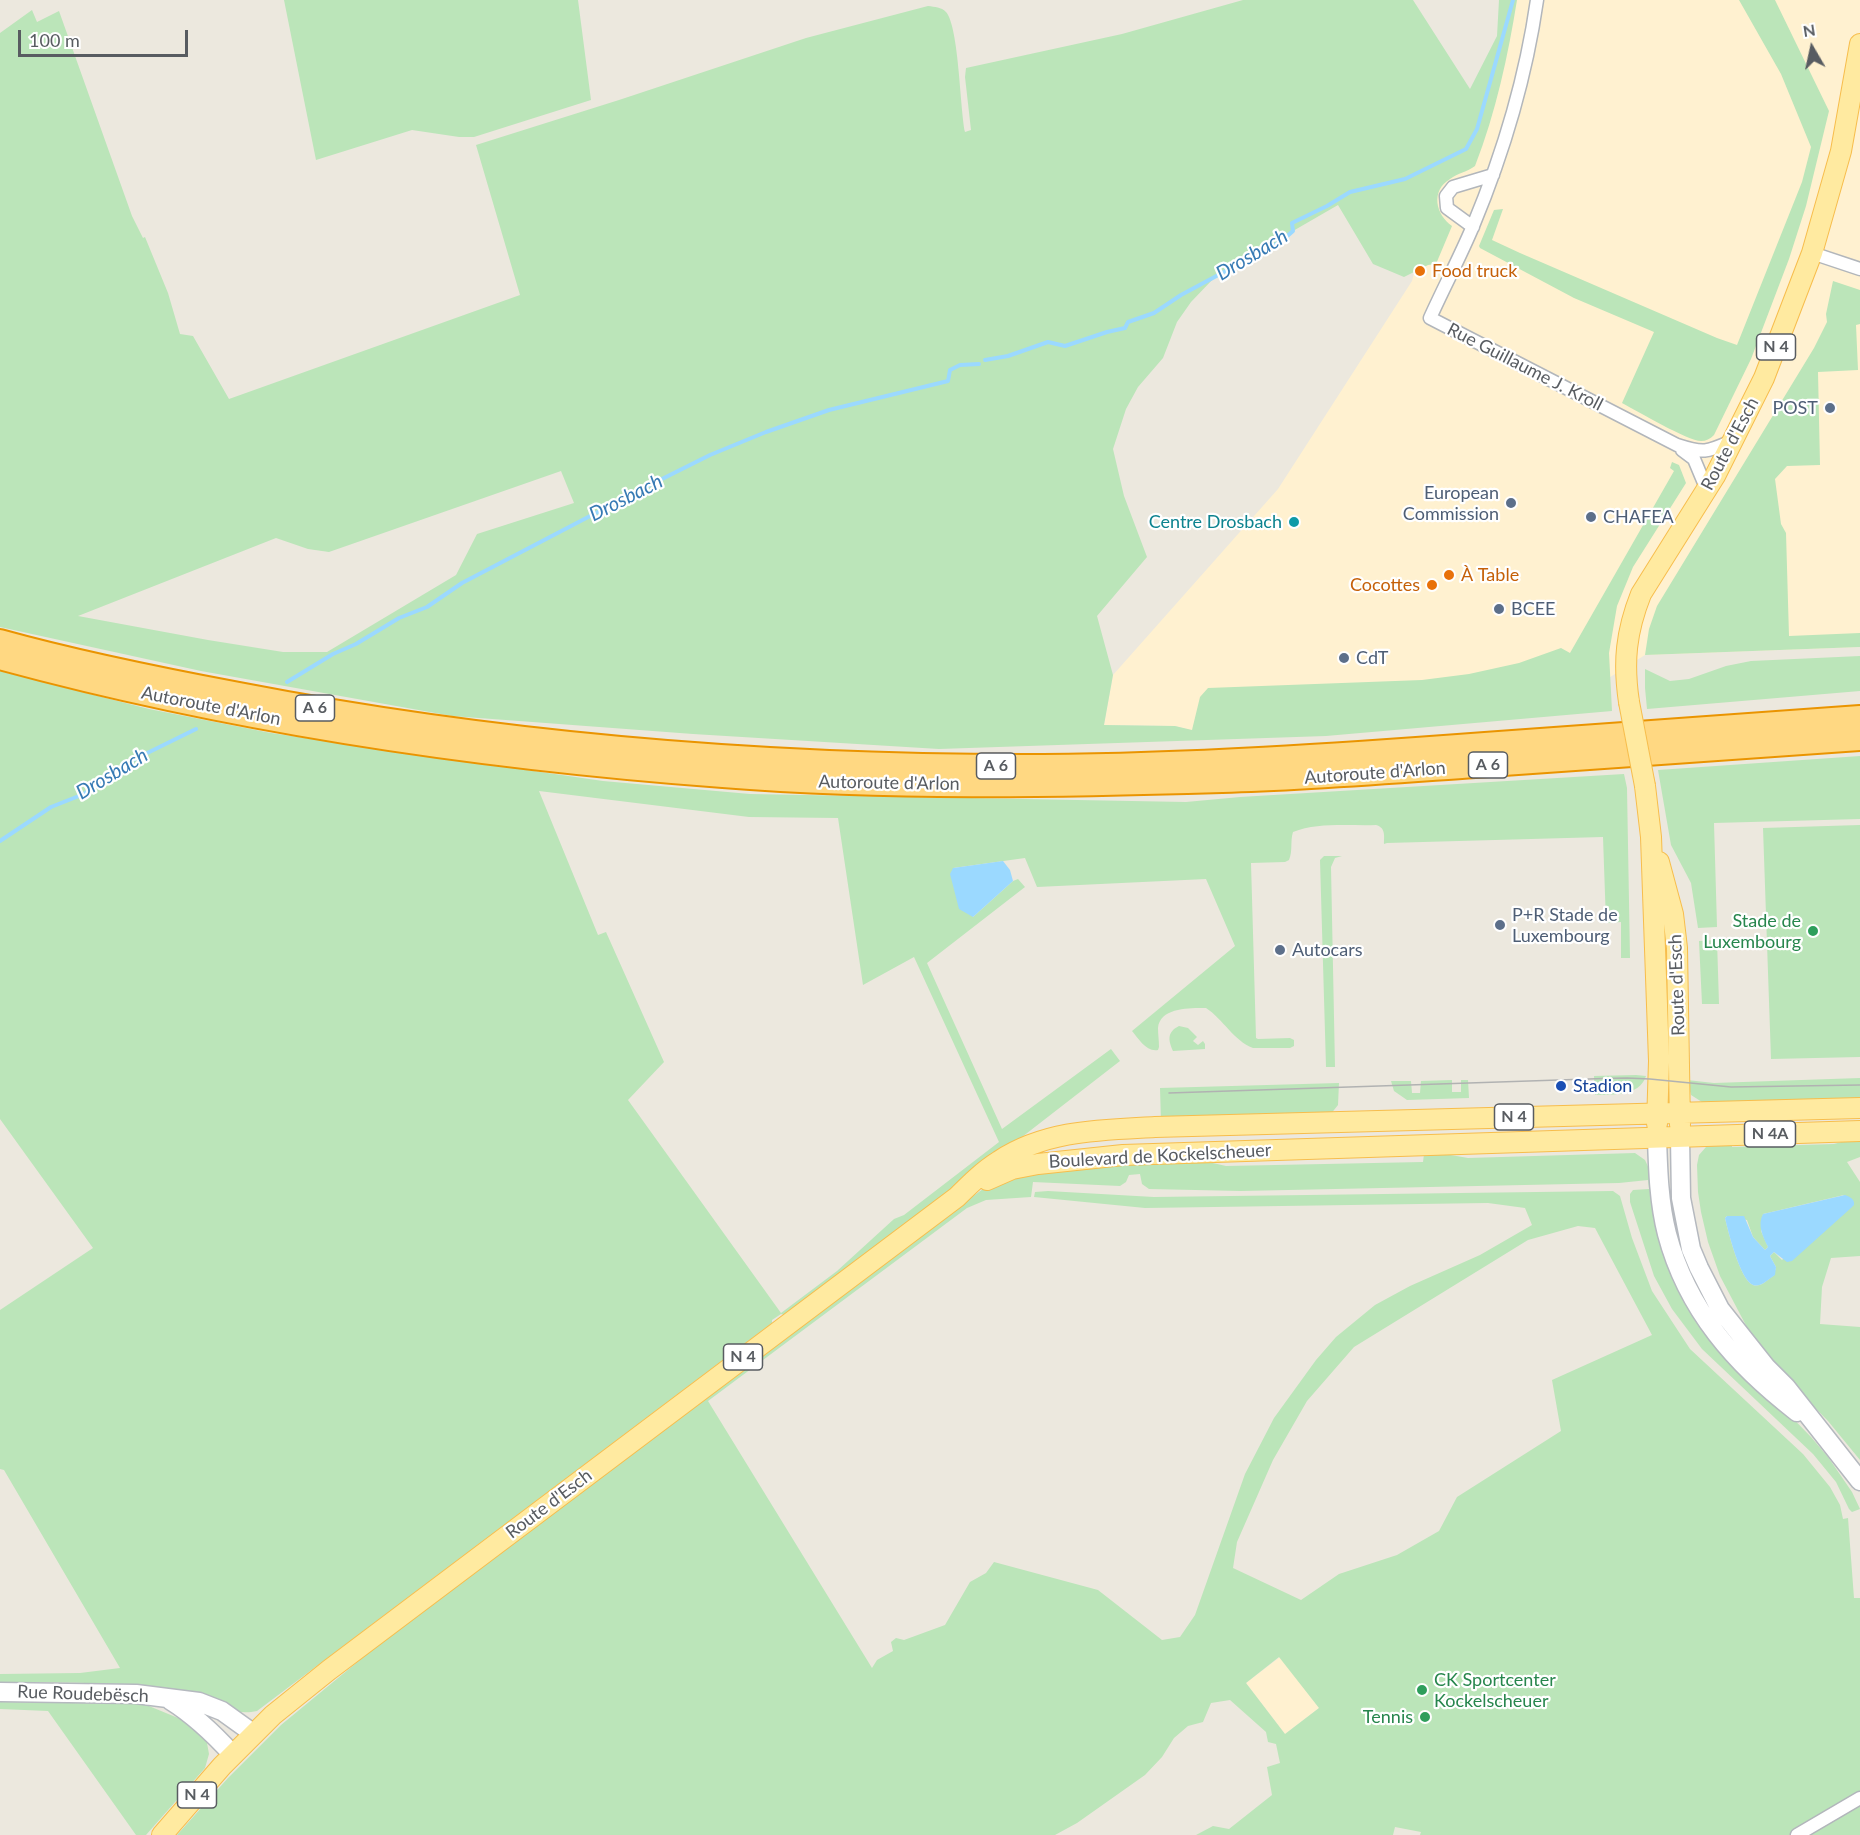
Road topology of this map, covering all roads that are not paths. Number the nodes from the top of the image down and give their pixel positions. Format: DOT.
graph roads {
  1 [pos="1537,0"];
  2 [pos="1860,44"];
  3 [pos="1493,175"];
  4 [pos="1473,227"];
  5 [pos="1812,253"];
  6 [pos="1860,269"];
  7 [pos="1735,439"];
  8 [pos="1677,445"];
  9 [pos="1707,490"];
  10 [pos="0,641"];
  11 [pos="0,658"];
  12 [pos="1860,717"];
  13 [pos="1860,739"];
  14 [pos="1651,837"];
  15 [pos="1860,1108"];
  16 [pos="1680,1113"];
  17 [pos="1657,1114"];
  18 [pos="1860,1131"];
  19 [pos="1680,1137"];
  20 [pos="1657,1138"];
  21 [pos="957,1197"];
  22 [pos="1820,1430"];
  23 [pos="1860,1481"];
  24 [pos="0,1692"];
  25 [pos="166,1697"];
  26 [pos="254,1734"];
  27 [pos="233,1755"];
  28 [pos="1860,1798"];
  29 [pos="162,1835"];
  30 [pos="1797,1835"];
  1 -- 3 [label="street, Rue Guillaume J. Kroll"];
  2 -- 5 [label="main road, Route d'Esch / N 4"];
  3 -- 4 [label="street, Rue Guillaume J. Kroll"];
  3 -- 4 [label="street"];
  4 -- 8 [label="street, Rue Guillaume J. Kroll"];
  5 -- 6 [label="street"];
  5 -- 7 [label="main road, Route d'Esch / N 4"];
  7 -- 8 [label="street, Rue Guillaume J. Kroll"];
  7 -- 9 [label="main road, Route d'Esch / N 4"];
  8 -- 9 [label="street, Rue Guillaume J. Kroll"];
  9 -- 14 [label="main road, Route d'Esch / N 4, bridge"];
  10 -- 12 [label="highway, Autoroute d'Arlon / A 6"];
  11 -- 13 [label="highway, Autoroute d'Arlon / A 6"];
  14 -- 16 [label="main road, Route d'Esch / N 4"];
  14 -- 17 [label="main road, Route d'Esch / N 4"];
  15 -- 16 [label="main road, Boulevard de Kockelscheuer / N 4A"];
  16 -- 17 [label="main road, Boulevard de Kockelscheuer / N 4"];
  16 -- 19 [label="main road, Route d'Esch / N 4"];
  17 -- 20 [label="main road, Route d'Esch / N 4"];
  17 -- 21 [label="main road, Boulevard de Kockelscheuer / N 4"];
  18 -- 19 [label="main road, Boulevard de Kockelscheuer / N 4A"];
  19 -- 20 [label="main road, Boulevard de Kockelscheuer / N 4"];
  19 -- 22 [label="main road"];
  20 -- 21 [label="main road, Boulevard de Kockelscheuer / N 4"];
  20 -- 22 [label="main road"];
  21 -- 26 [label="main road, Route d'Esch / N 4"];
  22 -- 23 [label="main road"];
  24 -- 25 [label="main road, Rue Roudebësch"];
  25 -- 26 [label="main road, Rue Roudebësch"];
  25 -- 27 [label="main road, Rue Roudebësch"];
  26 -- 27 [label="main road, Route d'Esch / N 4"];
  27 -- 29 [label="main road, Route d'Esch / N 4"];
  28 -- 30 [label="street"];
}
